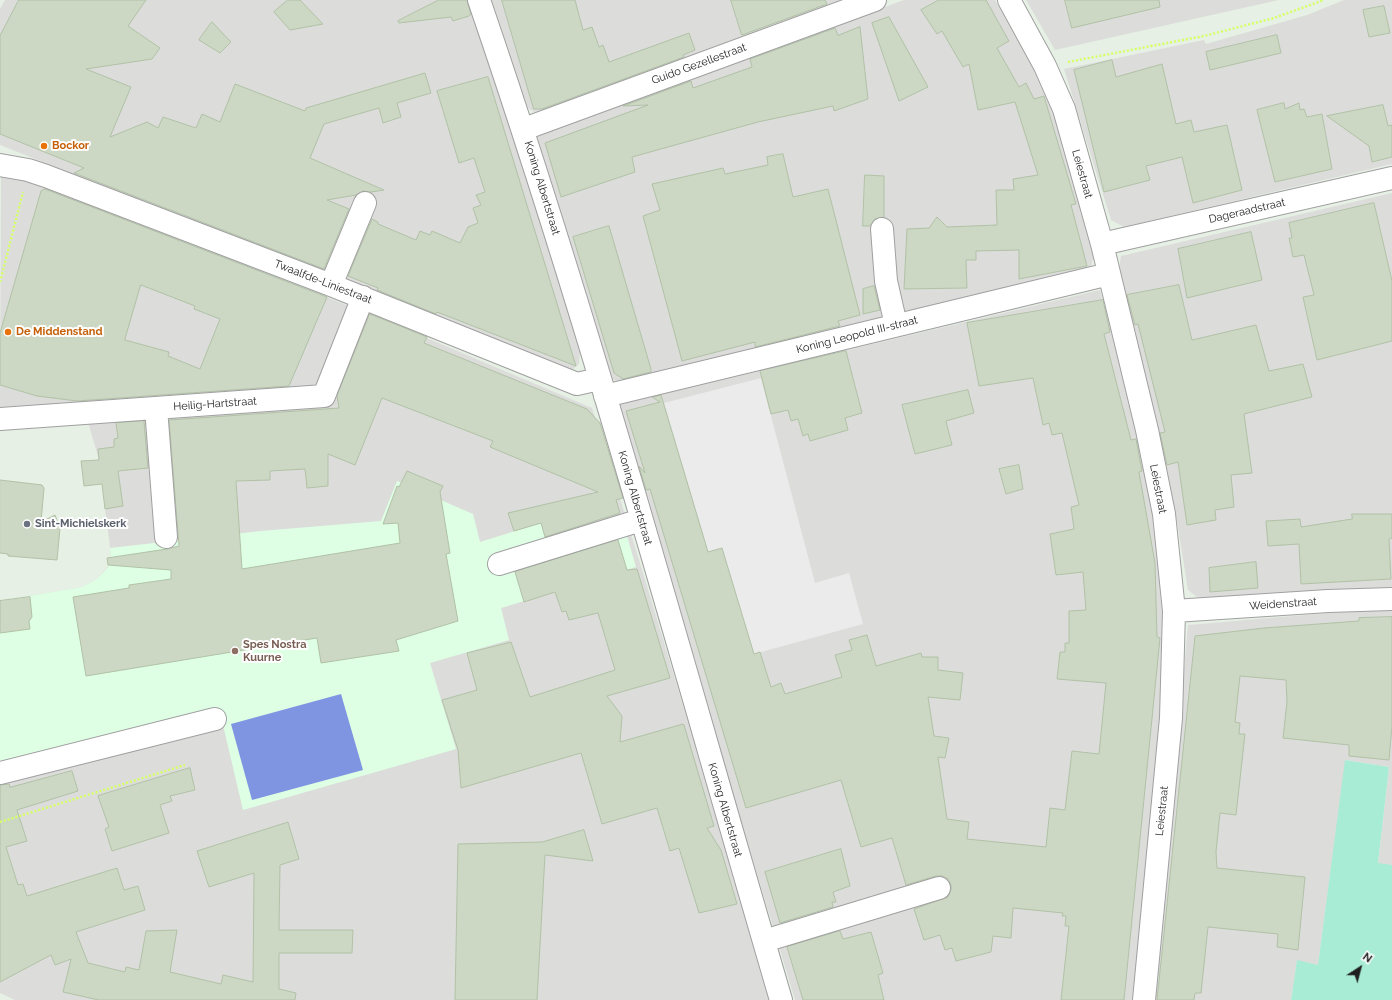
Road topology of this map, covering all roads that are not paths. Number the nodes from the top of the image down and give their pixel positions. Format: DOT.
graph roads {
  1 [pos="479,0"];
  2 [pos="875,0"];
  3 [pos="1009,0"];
  4 [pos="524,129"];
  5 [pos="0,165"];
  6 [pos="1392,178"];
  7 [pos="365,203"];
  8 [pos="882,230"];
  9 [pos="1102,244"];
  10 [pos="1109,274"];
  11 [pos="331,285"];
  12 [pos="363,297"];
  13 [pos="896,325"];
  14 [pos="602,387"];
  15 [pos="156,408"];
  16 [pos="0,419"];
  17 [pos="641,520"];
  18 [pos="166,537"];
  19 [pos="499,564"];
  20 [pos="1392,599"];
  21 [pos="1174,611"];
  22 [pos="215,719"];
  23 [pos="0,774"];
  24 [pos="939,888"];
  25 [pos="764,941"];
  26 [pos="781,1000"];
  27 [pos="1144,1000"];
  1 -- 4 [label="street, Koning Albertstraat"];
  2 -- 4 [label="street, Guido Gezellestraat"];
  3 -- 9 [label="street, Leiestraat"];
  4 -- 14 [label="street, Koning Albertstraat"];
  5 -- 11 [label="street, Twaalfde-Liniestraat"];
  6 -- 9 [label="street, Dageraadstraat"];
  7 -- 11 [label="street"];
  8 -- 13 [label="street"];
  9 -- 10 [label="street, Leiestraat"];
  10 -- 13 [label="street, Koning Leopold III-straat"];
  10 -- 21 [label="street, Leiestraat"];
  11 -- 12 [label="street, Twaalfde-Liniestraat"];
  12 -- 14 [label="street, Twaalfde-Liniestraat"];
  12 -- 15 [label="street, Heilig-Hartstraat"];
  13 -- 14 [label="street, Koning Leopold III-straat"];
  14 -- 17 [label="street, Koning Albertstraat"];
  15 -- 16 [label="street, Heilig-Hartstraat"];
  15 -- 18 [label="street"];
  17 -- 19 [label="street"];
  17 -- 25 [label="street, Koning Albertstraat"];
  20 -- 21 [label="street, Weidenstraat"];
  21 -- 27 [label="street, Leiestraat"];
  22 -- 23 [label="street"];
  24 -- 25 [label="street"];
  25 -- 26 [label="street, Koning Albertstraat"];
}
